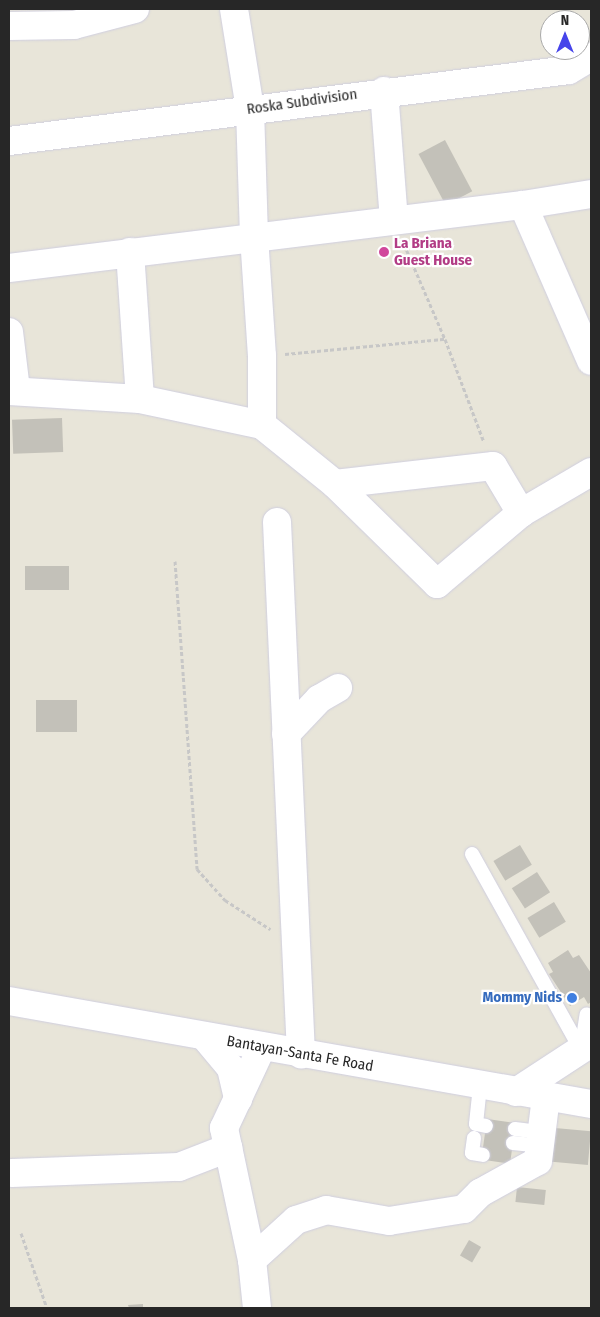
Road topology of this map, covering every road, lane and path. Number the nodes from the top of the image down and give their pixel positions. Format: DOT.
graph roads {
  1 [pos="135,9"];
  2 [pos="234,9"];
  3 [pos="9,26"];
  4 [pos="591,59"];
  5 [pos="384,91"];
  6 [pos="250,109"];
  7 [pos="9,141"];
  8 [pos="591,194"];
  9 [pos="523,205"];
  10 [pos="394,220"];
  11 [pos="254,236"];
  12 [pos="130,252"];
  13 [pos="9,268"];
  14 [pos="9,332"];
  15 [pos="445,339"];
  16 [pos="262,356"];
  17 [pos="591,361"];
  18 [pos="12,391"];
  19 [pos="140,400"];
  20 [pos="262,425"];
  21 [pos="493,466"];
  22 [pos="591,472"];
  23 [pos="335,484"];
  24 [pos="521,513"];
  25 [pos="277,522"];
  26 [pos="175,560"];
  27 [pos="338,688"];
  28 [pos="286,734"];
  29 [pos="472,854"];
  30 [pos="270,938"];
  31 [pos="9,1001"];
  32 [pos="587,1014"];
  33 [pos="204,1037"];
  34 [pos="589,1045"];
  35 [pos="262,1047"];
  36 [pos="301,1054"];
  37 [pos="480,1086"];
  38 [pos="516,1092"];
  39 [pos="546,1097"];
  40 [pos="238,1099"];
  41 [pos="591,1104"];
  42 [pos="228,1148"];
  43 [pos="483,1154"];
  44 [pos="12,1173"];
  45 [pos="244,1225"];
  46 [pos="21,1234"];
  47 [pos="277,1238"];
  48 [pos="252,1260"];
  49 [pos="48,1308"];
  50 [pos="257,1308"];
  1 -- 3 [label="street"];
  2 -- 6 [label="street"];
  4 -- 5 [label="street, Roska Subdivision"];
  5 -- 6 [label="street, Roska Subdivision"];
  5 -- 10 [label="street"];
  6 -- 7 [label="street, Roska Subdivision"];
  6 -- 11 [label="street"];
  8 -- 9 [label="street"];
  9 -- 10 [label="street"];
  9 -- 17 [label="street"];
  10 -- 11 [label="street"];
  10 -- 15 [label="path"];
  11 -- 12 [label="street"];
  11 -- 16 [label="street"];
  12 -- 13 [label="street"];
  12 -- 19 [label="street"];
  14 -- 18 [label="street"];
  15 -- 16 [label="path"];
  15 -- 21 [label="path"];
  16 -- 20 [label="street"];
  18 -- 19 [label="street"];
  19 -- 20 [label="street"];
  20 -- 23 [label="street"];
  21 -- 23 [label="street"];
  21 -- 24 [label="street"];
  22 -- 24 [label="street"];
  23 -- 24 [label="street"];
  25 -- 28 [label="street"];
  26 -- 30 [label="path"];
  27 -- 28 [label="street"];
  28 -- 36 [label="street"];
  29 -- 34 [label="lane"];
  31 -- 33 [label="street, Bantayan-Santa Fe Road"];
  32 -- 34 [label="lane"];
  33 -- 35 [label="street, Bantayan-Santa Fe Road"];
  33 -- 40 [label="street"];
  34 -- 38 [label="street"];
  35 -- 36 [label="street, Bantayan-Santa Fe Road"];
  35 -- 40 [label="street"];
  36 -- 37 [label="street, Bantayan-Santa Fe Road"];
  37 -- 38 [label="street, Bantayan-Santa Fe Road"];
  37 -- 43 [label="lane"];
  38 -- 39 [label="street, Bantayan-Santa Fe Road"];
  39 -- 41 [label="street, Bantayan-Santa Fe Road"];
  39 -- 47 [label="street"];
  40 -- 42 [label="street"];
  42 -- 44 [label="street"];
  42 -- 45 [label="street"];
  45 -- 47 [label="street"];
  45 -- 48 [label="street"];
  46 -- 49 [label="path"];
  47 -- 48 [label="street"];
  48 -- 50 [label="street"];
}
